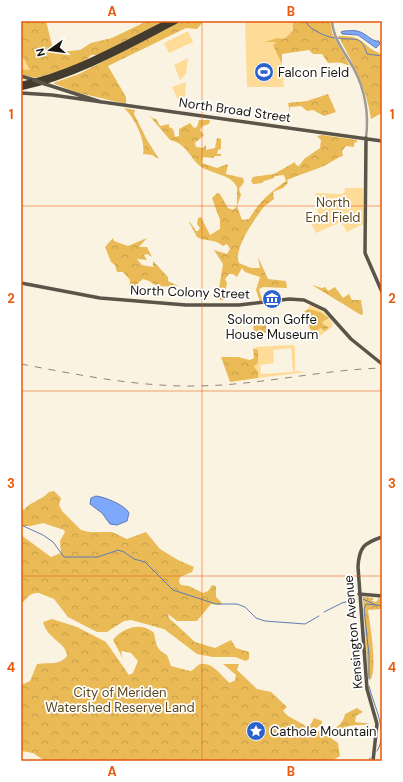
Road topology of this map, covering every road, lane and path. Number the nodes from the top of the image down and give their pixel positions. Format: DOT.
graph roads {
  1 [pos="169,21"];
  2 [pos="177,21"];
  3 [pos="332,21"];
  4 [pos="21,76"];
  5 [pos="21,84"];
  6 [pos="21,88"];
  7 [pos="21,93"];
  8 [pos="76,97"];
  9 [pos="366,138"];
  10 [pos="382,141"];
  11 [pos="21,283"];
  12 [pos="382,292"];
  13 [pos="382,364"];
  14 [pos="382,537"];
  15 [pos="359,594"];
  16 [pos="382,596"];
  17 [pos="373,761"];
  1 -- 5 [label="highway"];
  2 -- 6 [label="highway"];
  3 -- 9 [label="street"];
  4 -- 8 [label="main road, North Broad Street, bridge"];
  7 -- 8 [label="main road, North Broad Street"];
  8 -- 9 [label="main road, North Broad Street"];
  9 -- 10 [label="main road, North Broad Street"];
  9 -- 12 [label="main road"];
  11 -- 13 [label="main road, North Colony Street"];
  14 -- 15 [label="main road, Kensington Avenue"];
  15 -- 16 [label="main road"];
  15 -- 17 [label="main road, Kensington Avenue"];
}
